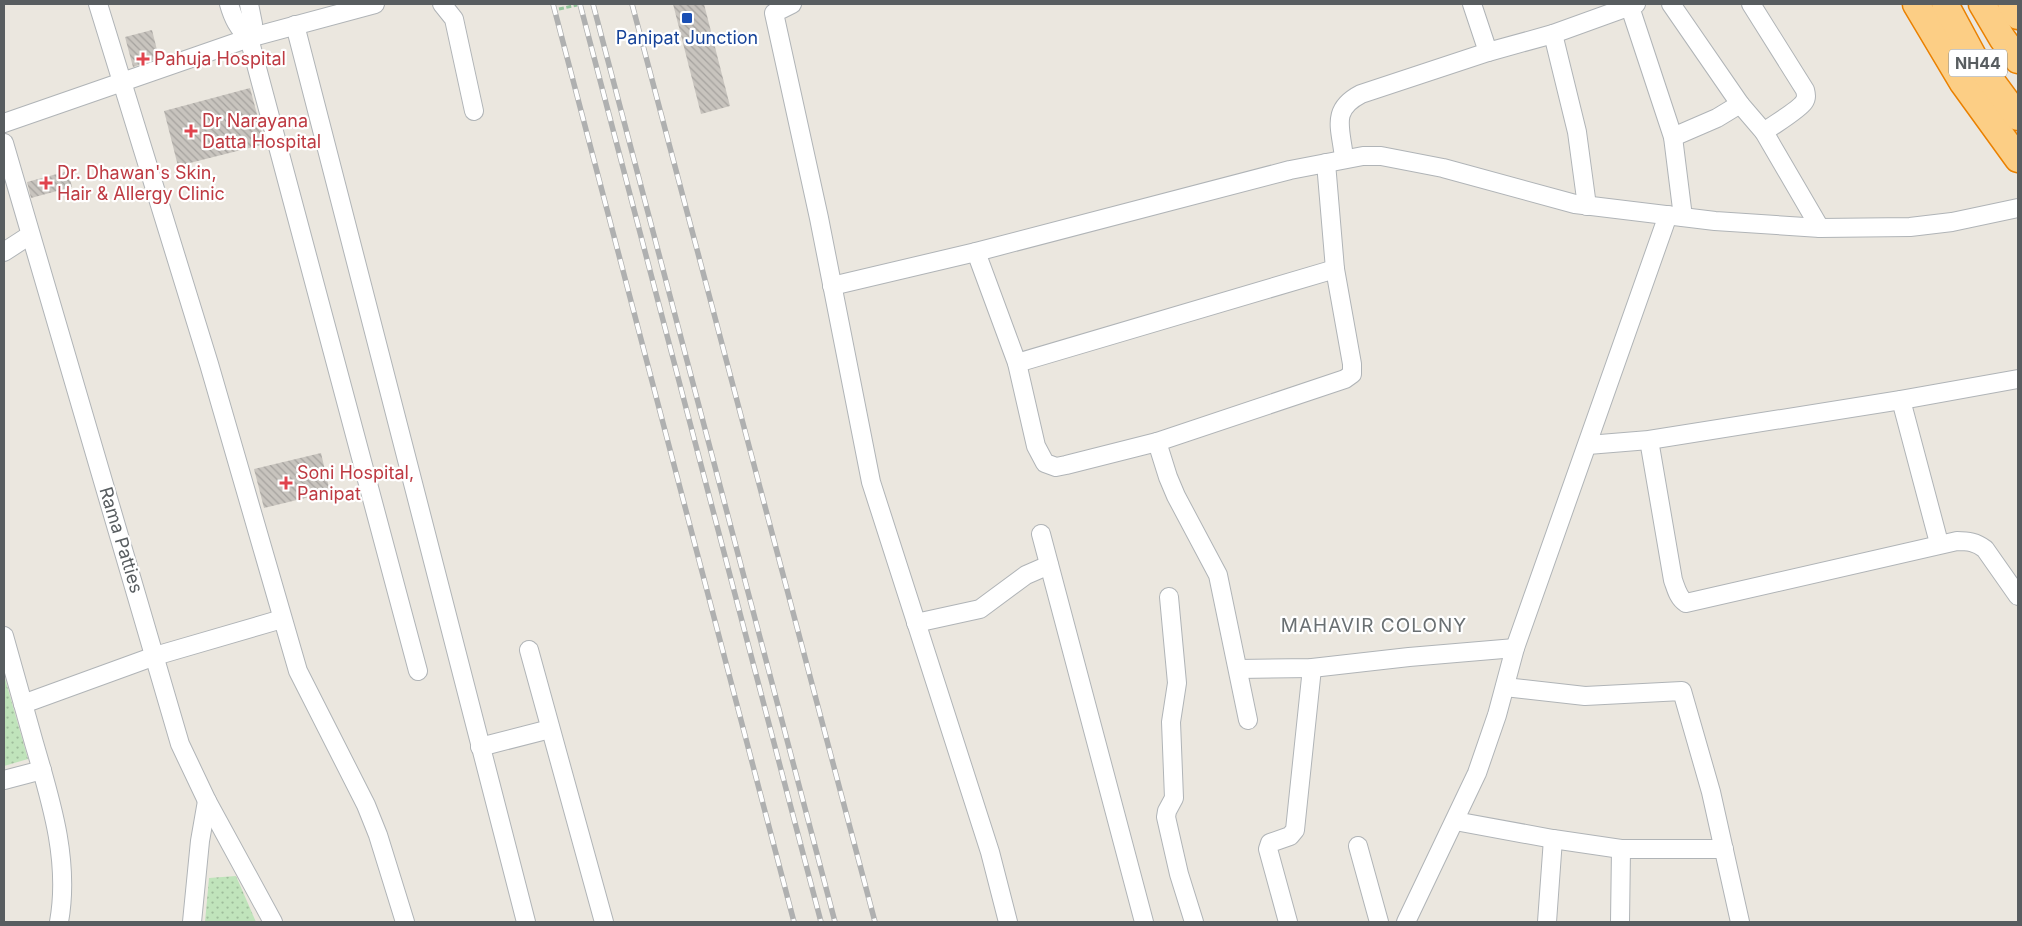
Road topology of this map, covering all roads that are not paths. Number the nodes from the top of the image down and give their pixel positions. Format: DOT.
graph roads {
  1 [pos="98,4"];
  2 [pos="228,4"];
  3 [pos="249,4"];
  4 [pos="375,4"];
  5 [pos="442,4"];
  6 [pos="792,4"];
  7 [pos="1472,4"];
  8 [pos="1671,4"];
  9 [pos="1751,4"];
  10 [pos="1916,4"];
  11 [pos="1945,4"];
  12 [pos="1982,4"];
  13 [pos="2011,4"];
  14 [pos="1632,5"];
  15 [pos="2018,16"];
  16 [pos="295,25"];
  17 [pos="1553,34"];
  18 [pos="249,38"];
  19 [pos="1488,52"];
  20 [pos="2018,60"];
  21 [pos="122,82"];
  22 [pos="1740,104"];
  23 [pos="474,111"];
  24 [pos="2018,117"];
  25 [pos="4,123"];
  26 [pos="1764,132"];
  27 [pos="1673,137"];
  28 [pos="4,143"];
  29 [pos="1344,158"];
  30 [pos="2018,159"];
  31 [pos="1326,164"];
  32 [pos="1587,206"];
  33 [pos="2018,208"];
  34 [pos="1675,216"];
  35 [pos="1820,228"];
  36 [pos="30,235"];
  37 [pos="4,252"];
  38 [pos="976,252"];
  39 [pos="1335,269"];
  40 [pos="832,286"];
  41 [pos="1017,363"];
  42 [pos="2018,379"];
  43 [pos="1901,400"];
  44 [pos="1649,440"];
  45 [pos="1157,442"];
  46 [pos="1588,445"];
  47 [pos="1041,534"];
  48 [pos="1939,543"];
  49 [pos="1049,565"];
  50 [pos="2018,596"];
  51 [pos="1169,597"];
  52 [pos="282,619"];
  53 [pos="916,623"];
  54 [pos="4,636"];
  55 [pos="1515,648"];
  56 [pos="529,650"];
  57 [pos="155,656"];
  58 [pos="1312,668"];
  59 [pos="1238,669"];
  60 [pos="418,671"];
  61 [pos="1505,687"];
  62 [pos="23,704"];
  63 [pos="1248,720"];
  64 [pos="550,729"];
  65 [pos="480,747"];
  66 [pos="42,770"];
  67 [pos="4,780"];
  68 [pos="207,801"];
  69 [pos="1455,822"];
  70 [pos="1553,839"];
  71 [pos="1358,846"];
  72 [pos="1620,849"];
  73 [pos="1724,849"];
  74 [pos="59,922"];
  75 [pos="192,922"];
  76 [pos="273,922"];
  77 [pos="405,922"];
  78 [pos="526,922"];
  79 [pos="604,922"];
  80 [pos="1008,922"];
  81 [pos="1144,922"];
  82 [pos="1194,922"];
  83 [pos="1288,922"];
  84 [pos="1378,922"];
  85 [pos="1406,922"];
  86 [pos="1547,922"];
  87 [pos="1620,922"];
  88 [pos="1740,922"];
  1 -- 21 [label="street"];
  2 -- 18 [label="street"];
  3 -- 18 [label="street"];
  4 -- 16 [label="street"];
  5 -- 23 [label="street"];
  6 -- 40 [label="street"];
  7 -- 19 [label="street"];
  8 -- 22 [label="street"];
  9 -- 26 [label="street"];
  10 -- 30 [label="highway"];
  11 -- 24 [label="highway, NH44"];
  12 -- 20 [label="highway, NH44"];
  13 -- 15 [label="highway"];
  14 -- 17 [label="street"];
  14 -- 27 [label="street"];
  16 -- 18 [label="street"];
  16 -- 65 [label="street"];
  17 -- 19 [label="street"];
  17 -- 32 [label="street"];
  18 -- 21 [label="street"];
  18 -- 60 [label="street"];
  19 -- 29 [label="street"];
  21 -- 25 [label="street"];
  21 -- 52 [label="street"];
  22 -- 26 [label="street"];
  22 -- 27 [label="street"];
  26 -- 35 [label="street"];
  27 -- 34 [label="street"];
  28 -- 36 [label="street, Rama Patties"];
  29 -- 31 [label="street"];
  29 -- 32 [label="street"];
  31 -- 38 [label="street"];
  31 -- 39 [label="street"];
  32 -- 34 [label="street"];
  33 -- 35 [label="street"];
  34 -- 35 [label="street"];
  34 -- 46 [label="street"];
  36 -- 37 [label="street"];
  36 -- 57 [label="street, Rama Patties"];
  38 -- 40 [label="street"];
  38 -- 41 [label="street"];
  39 -- 41 [label="street"];
  39 -- 45 [label="street"];
  40 -- 53 [label="street"];
  41 -- 45 [label="street"];
  42 -- 43 [label="street"];
  43 -- 44 [label="street"];
  43 -- 48 [label="street"];
  44 -- 46 [label="street"];
  44 -- 48 [label="street"];
  45 -- 59 [label="street"];
  46 -- 55 [label="street"];
  47 -- 49 [label="street"];
  48 -- 50 [label="street"];
  49 -- 53 [label="street"];
  49 -- 81 [label="street"];
  51 -- 82 [label="street"];
  52 -- 57 [label="street"];
  52 -- 77 [label="street"];
  53 -- 80 [label="street"];
  54 -- 62 [label="street"];
  55 -- 58 [label="street"];
  55 -- 61 [label="street"];
  56 -- 64 [label="street"];
  57 -- 62 [label="street"];
  57 -- 68 [label="street, Rama Patties"];
  58 -- 59 [label="street"];
  58 -- 83 [label="street"];
  59 -- 63 [label="street"];
  61 -- 69 [label="street"];
  61 -- 73 [label="street"];
  62 -- 66 [label="street"];
  64 -- 65 [label="street"];
  64 -- 79 [label="street"];
  65 -- 78 [label="street"];
  66 -- 67 [label="street"];
  66 -- 74 [label="street"];
  68 -- 75 [label="street"];
  68 -- 76 [label="street, Rama Patties"];
  69 -- 70 [label="street"];
  69 -- 85 [label="street"];
  70 -- 72 [label="street"];
  70 -- 86 [label="street"];
  71 -- 84 [label="street"];
  72 -- 73 [label="street"];
  72 -- 87 [label="street"];
  73 -- 88 [label="street"];
}
